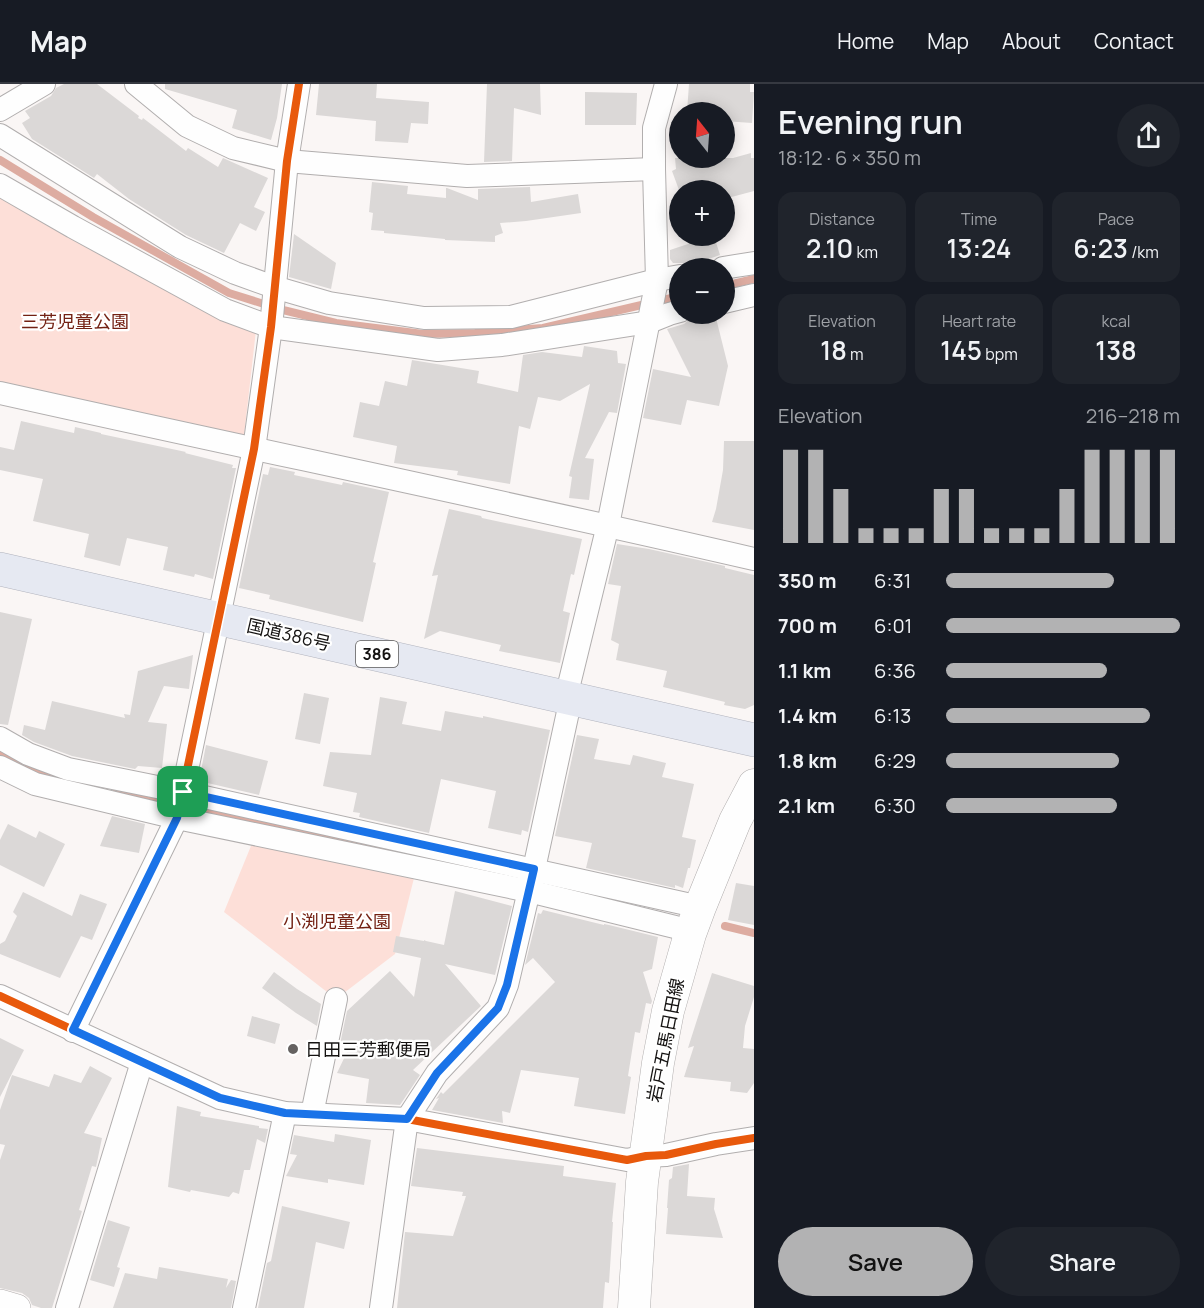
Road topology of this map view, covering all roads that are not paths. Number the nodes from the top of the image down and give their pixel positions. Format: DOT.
graph roads {
  1 [pos="44,84"];
  2 [pos="136,84"];
  3 [pos="299,84"];
  4 [pos="666,84"];
  5 [pos="0,110"];
  6 [pos="0,135"];
  7 [pos="287,160"];
  8 [pos="654,169"];
  9 [pos="0,184"];
  10 [pos="754,263"];
  11 [pos="735,266"];
  12 [pos="669,278"];
  13 [pos="657,280"];
  14 [pos="274,287"];
  15 [pos="754,295"];
  16 [pos="735,299"];
  17 [pos="669,314"];
  18 [pos="649,322"];
  19 [pos="270,327"];
  20 [pos="0,393"];
  21 [pos="254,449"];
  22 [pos="608,525"];
  23 [pos="754,559"];
  24 [pos="0,569"];
  25 [pos="219,618"];
  26 [pos="569,697"];
  27 [pos="0,738"];
  28 [pos="754,740"];
  29 [pos="0,767"];
  30 [pos="754,785"];
  31 [pos="183,792"];
  32 [pos="177,818"];
  33 [pos="534,869"];
  34 [pos="529,891"];
  35 [pos="695,920"];
  36 [pos="0,996"];
  37 [pos="336,999"];
  38 [pos="73,1030"];
  39 [pos="142,1062"];
  40 [pos="285,1113"];
  41 [pos="312,1114"];
  42 [pos="407,1119"];
  43 [pos="754,1138"];
  44 [pos="646,1156"];
  45 [pos="0,1303"];
  46 [pos="17,1308"];
  47 [pos="67,1308"];
  48 [pos="244,1308"];
  49 [pos="381,1308"];
  50 [pos="634,1308"];
  1 -- 5 [label="street"];
  2 -- 7 [label="street"];
  3 -- 7 [label="street"];
  4 -- 8 [label="street"];
  6 -- 14 [label="street"];
  7 -- 8 [label="street"];
  7 -- 14 [label="street"];
  8 -- 13 [label="street"];
  9 -- 19 [label="street"];
  10 -- 11 [label="street"];
  12 -- 13 [label="street"];
  13 -- 14 [label="street"];
  13 -- 18 [label="street"];
  14 -- 19 [label="street"];
  15 -- 16 [label="street"];
  17 -- 18 [label="street"];
  18 -- 19 [label="street"];
  18 -- 22 [label="street"];
  19 -- 21 [label="street"];
  20 -- 21 [label="street"];
  21 -- 22 [label="street"];
  21 -- 25 [label="street"];
  22 -- 23 [label="street"];
  22 -- 26 [label="street"];
  24 -- 25 [label="highway, 国道386号 / 386"];
  25 -- 26 [label="highway, 国道386号 / 386"];
  25 -- 31 [label="street"];
  26 -- 28 [label="highway, 国道386号 / 386"];
  26 -- 33 [label="street"];
  27 -- 31 [label="street"];
  29 -- 32 [label="street"];
  30 -- 35 [label="main road, 岩戸五馬日田線"];
  31 -- 32 [label="street"];
  31 -- 33 [label="street"];
  32 -- 34 [label="street"];
  32 -- 38 [label="street"];
  33 -- 34 [label="street"];
  33 -- 35 [label="street"];
  34 -- 35 [label="street"];
  34 -- 42 [label="street"];
  35 -- 44 [label="main road, 岩戸五馬日田線"];
  36 -- 38 [label="street"];
  37 -- 41 [label="street"];
  38 -- 39 [label="street"];
  39 -- 40 [label="street"];
  39 -- 47 [label="street"];
  40 -- 41 [label="street"];
  40 -- 48 [label="street"];
  41 -- 42 [label="street"];
  42 -- 44 [label="street"];
  42 -- 49 [label="street"];
  43 -- 44 [label="street"];
  44 -- 50 [label="main road, 岩戸五馬日田線"];
  45 -- 46 [label="street"];
}
